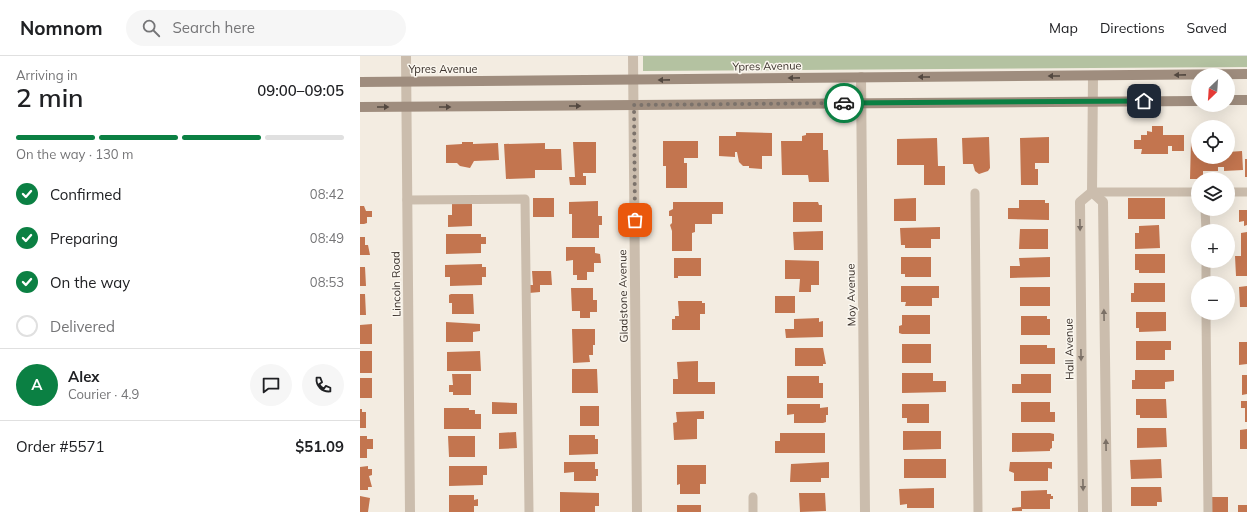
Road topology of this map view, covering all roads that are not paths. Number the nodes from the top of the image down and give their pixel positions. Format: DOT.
graph roads {
  1 [pos="406,56"];
  2 [pos="633,56"];
  3 [pos="1247,74"];
  4 [pos="1093,76"];
  5 [pos="861,77"];
  6 [pos="634,80"];
  7 [pos="406,81"];
  8 [pos="360,82"];
  9 [pos="1235,100"];
  10 [pos="1247,100"];
  11 [pos="1093,101"];
  12 [pos="1191,101"];
  13 [pos="861,103"];
  14 [pos="634,105"];
  15 [pos="360,107"];
  16 [pos="406,107"];
  17 [pos="1092,192"];
  18 [pos="1191,192"];
  19 [pos="1235,192"];
  20 [pos="1247,192"];
  21 [pos="975,193"];
  22 [pos="407,200"];
  23 [pos="1206,320"];
  24 [pos="753,497"];
  25 [pos="410,512"];
  26 [pos="528,512"];
  27 [pos="638,512"];
  28 [pos="753,512"];
  29 [pos="865,512"];
  30 [pos="978,512"];
  31 [pos="1083,512"];
  32 [pos="1107,512"];
  33 [pos="1208,512"];
  1 -- 7 [label="street, Lincoln Road"];
  2 -- 6 [label="street, Gladstone Avenue"];
  3 -- 4 [label="main road, Ypres Avenue, one-way"];
  4 -- 5 [label="main road, Ypres Avenue, one-way"];
  4 -- 11 [label="street"];
  5 -- 6 [label="main road, Ypres Avenue, one-way"];
  5 -- 13 [label="street, Moy Avenue"];
  6 -- 7 [label="main road, Ypres Avenue"];
  6 -- 14 [label="street, Gladstone Avenue"];
  7 -- 8 [label="main road, Ypres Avenue"];
  7 -- 16 [label="street, Lincoln Road"];
  9 -- 10 [label="main road"];
  11 -- 12 [label="main road"];
  11 -- 13 [label="main road"];
  11 -- 17 [label="street"];
  13 -- 14 [label="main road"];
  13 -- 29 [label="street, Moy Avenue"];
  16 -- 14 [label="main road, one-way"];
  14 -- 27 [label="street, Gladstone Avenue"];
  15 -- 16 [label="main road, one-way"];
  16 -- 22 [label="street, Lincoln Road"];
  17 -- 18 [label="lane"];
  17 -- 31 [label="street, Hall Avenue, one-way"];
  32 -- 17 [label="street, one-way"];
  19 -- 20 [label="lane"];
  21 -- 30 [label="lane"];
  22 -- 25 [label="street, Lincoln Road"];
  22 -- 26 [label="lane"];
  23 -- 33 [label="lane"];
  24 -- 28 [label="lane"];
}
